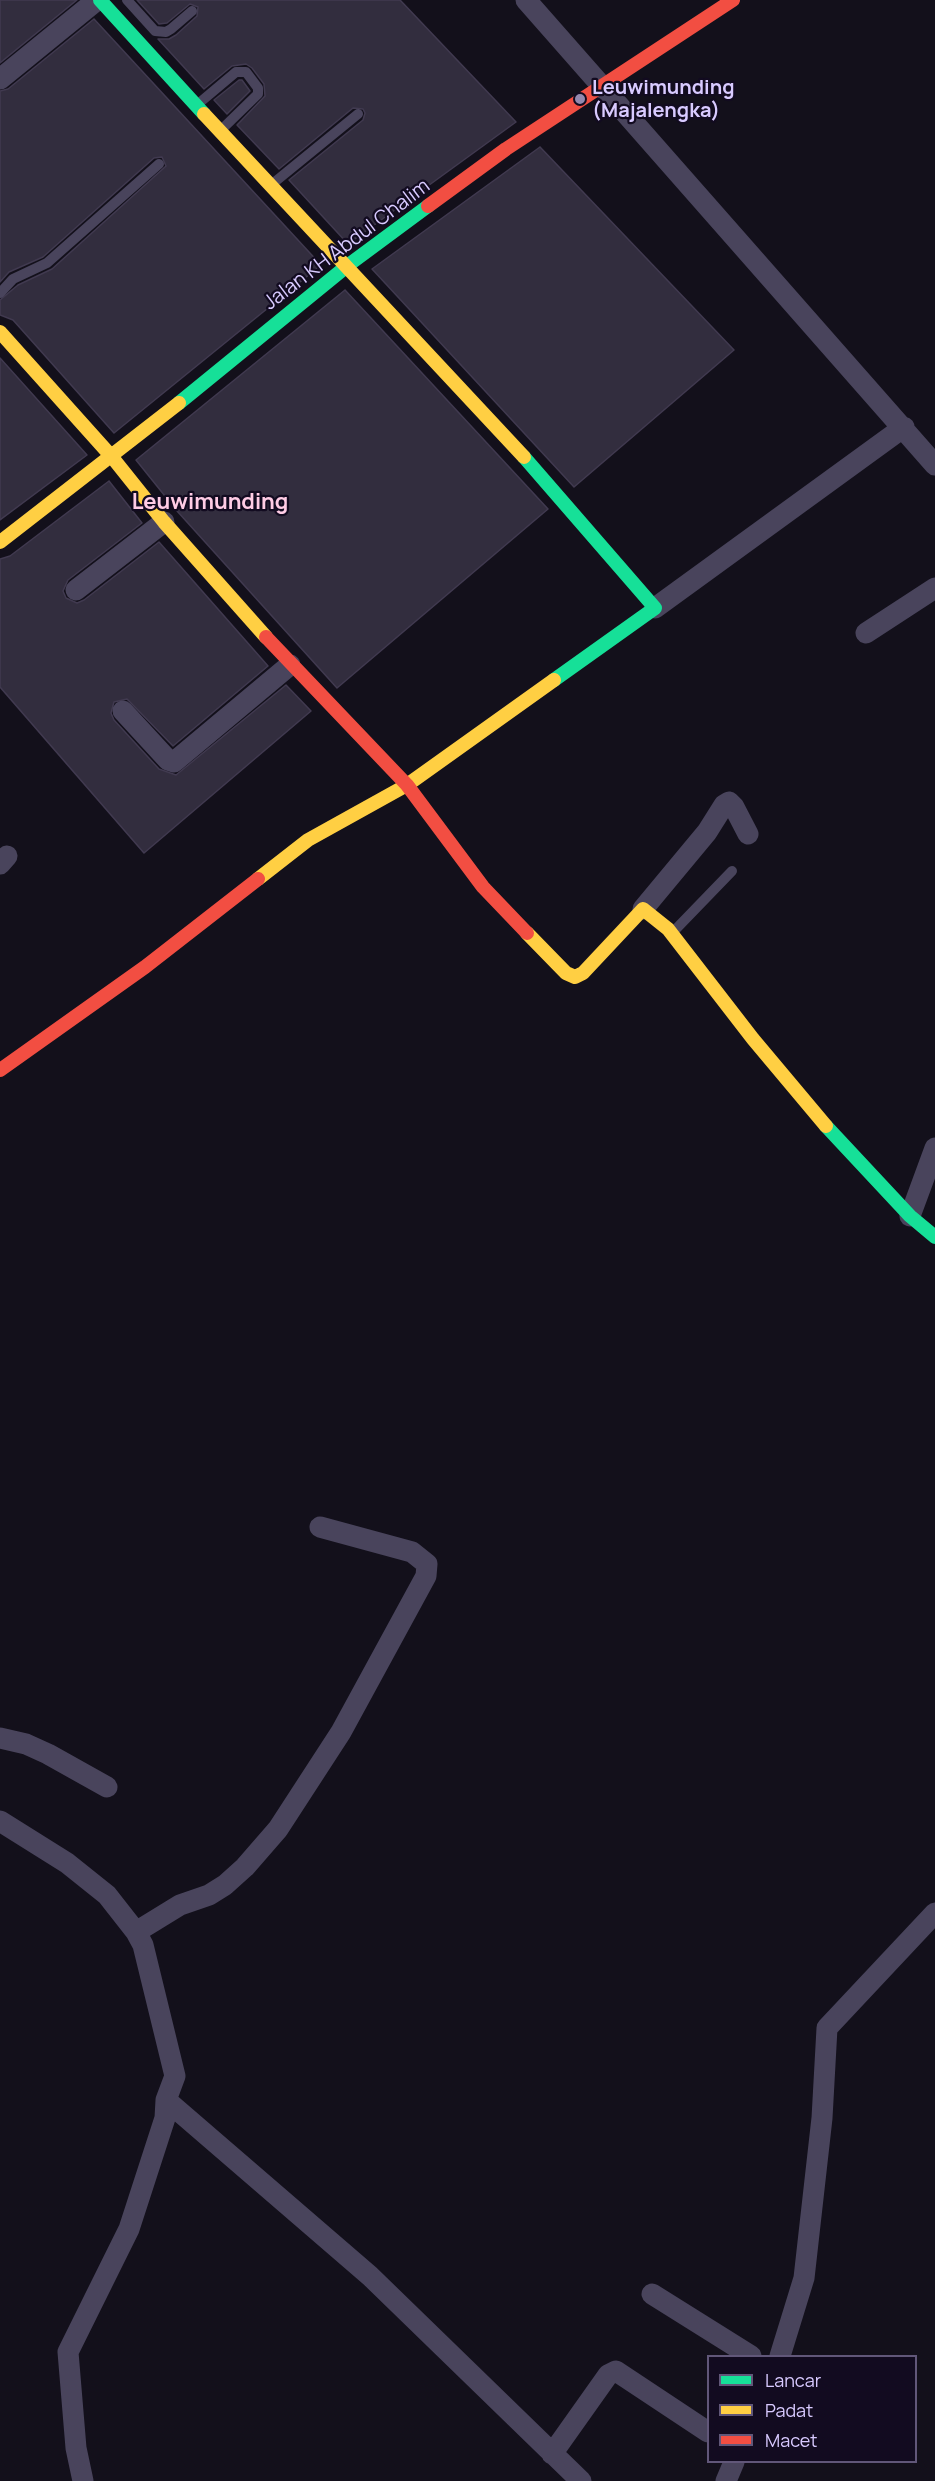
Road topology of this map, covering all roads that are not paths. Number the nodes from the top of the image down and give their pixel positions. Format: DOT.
graph roads {
  1 [pos="98,0"];
  2 [pos="127,0"];
  3 [pos="526,0"];
  4 [pos="733,0"];
  5 [pos="192,11"];
  6 [pos="0,80"];
  7 [pos="603,85"];
  8 [pos="195,106"];
  9 [pos="358,114"];
  10 [pos="219,131"];
  11 [pos="159,164"];
  12 [pos="271,186"];
  13 [pos="347,266"];
  14 [pos="0,293"];
  15 [pos="0,332"];
  16 [pos="904,427"];
  17 [pos="112,457"];
  18 [pos="935,465"];
  19 [pos="164,522"];
  20 [pos="0,542"];
  21 [pos="935,588"];
  22 [pos="76,590"];
  23 [pos="655,608"];
  24 [pos="866,633"];
  25 [pos="290,665"];
  26 [pos="123,711"];
  27 [pos="407,785"];
  28 [pos="748,834"];
  29 [pos="732,871"];
  30 [pos="643,909"];
  31 [pos="672,934"];
  32 [pos="0,1070"];
  33 [pos="935,1148"];
  34 [pos="910,1216"];
  35 [pos="935,1237"];
  36 [pos="320,1527"];
  37 [pos="0,1738"];
  38 [pos="107,1787"];
  39 [pos="0,1821"];
  40 [pos="935,1912"];
  41 [pos="139,1939"];
  42 [pos="166,2100"];
  43 [pos="652,2295"];
  44 [pos="749,2355"];
  45 [pos="780,2355"];
  46 [pos="707,2431"];
  47 [pos="552,2454"];
  48 [pos="734,2463"];
  49 [pos="82,2481"];
  50 [pos="581,2481"];
  51 [pos="726,2481"];
  1 -- 6 [label="street"];
  1 -- 8 [label="street"];
  2 -- 5 [label="lane"];
  3 -- 7 [label="street"];
  4 -- 7 [label="street, Jalan KH Abdul Chalim"];
  7 -- 13 [label="street, Jalan KH Abdul Chalim"];
  7 -- 16 [label="street"];
  8 -- 10 [label="street"];
  8 -- 10 [label="lane"];
  9 -- 12 [label="lane"];
  10 -- 12 [label="street"];
  11 -- 14 [label="lane"];
  12 -- 13 [label="street"];
  13 -- 17 [label="street, Jalan KH Abdul Chalim"];
  13 -- 23 [label="street"];
  15 -- 17 [label="street"];
  16 -- 18 [label="street"];
  16 -- 23 [label="street"];
  17 -- 19 [label="street"];
  17 -- 20 [label="street, Jalan KH Abdul Chalim"];
  19 -- 22 [label="street"];
  19 -- 25 [label="street"];
  21 -- 24 [label="street"];
  23 -- 27 [label="street"];
  25 -- 26 [label="street"];
  25 -- 27 [label="street"];
  27 -- 30 [label="street"];
  27 -- 32 [label="street"];
  28 -- 30 [label="street"];
  29 -- 31 [label="lane"];
  30 -- 31 [label="street"];
  31 -- 34 [label="street"];
  33 -- 34 [label="street"];
  34 -- 35 [label="street"];
  36 -- 41 [label="street"];
  37 -- 38 [label="street"];
  39 -- 41 [label="street"];
  40 -- 45 [label="street"];
  41 -- 42 [label="street"];
  42 -- 47 [label="street"];
  42 -- 49 [label="street"];
  43 -- 44 [label="street"];
  46 -- 47 [label="street"];
  47 -- 50 [label="street"];
  48 -- 51 [label="street"];
}
